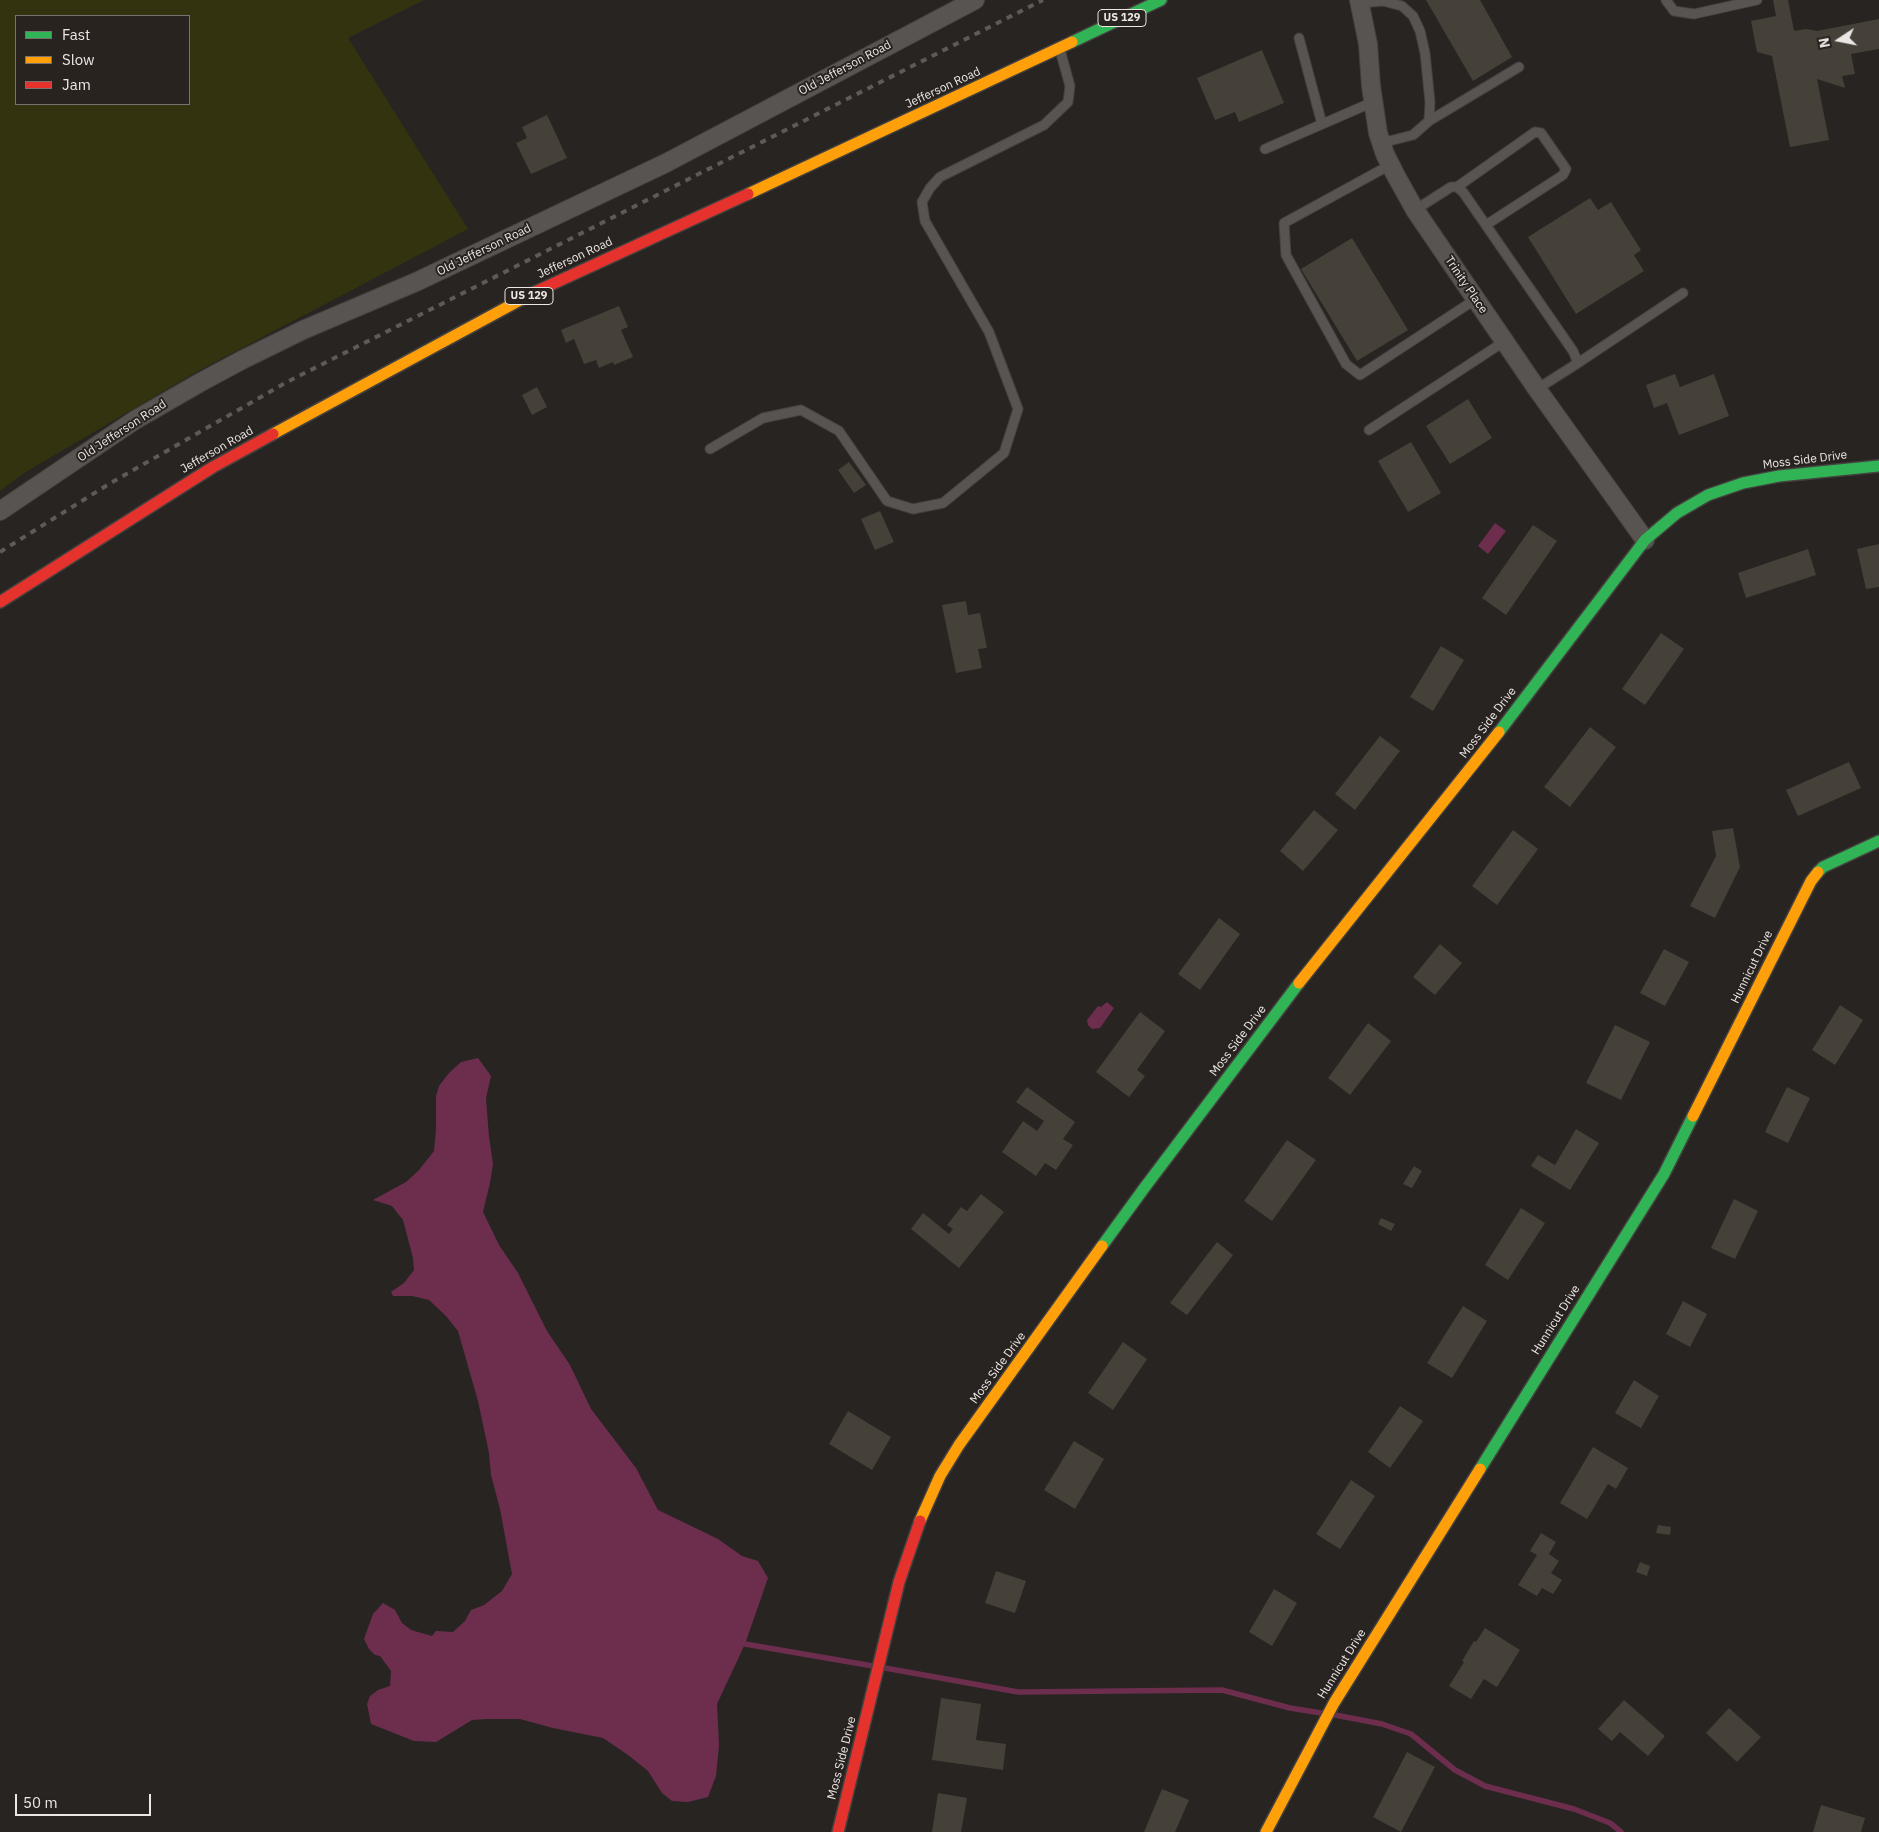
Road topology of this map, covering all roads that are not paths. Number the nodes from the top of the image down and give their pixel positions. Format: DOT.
graph roads {
  1 [pos="975,0"];
  2 [pos="1161,0"];
  3 [pos="1666,0"];
  4 [pos="1758,0"];
  5 [pos="1360,2"];
  6 [pos="1299,38"];
  7 [pos="1060,48"];
  8 [pos="1519,67"];
  9 [pos="1373,102"];
  10 [pos="1429,121"];
  11 [pos="1322,124"];
  12 [pos="1381,143"];
  13 [pos="1265,149"];
  14 [pos="1390,165"];
  15 [pos="1457,187"];
  16 [pos="1415,210"];
  17 [pos="1486,225"];
  18 [pos="1683,293"];
  19 [pos="1476,299"];
  20 [pos="1505,342"];
  21 [pos="1578,363"];
  22 [pos="1537,389"];
  23 [pos="1369,430"];
  24 [pos="710,449"];
  25 [pos="1879,466"];
  26 [pos="0,512"];
  27 [pos="1644,540"];
  28 [pos="0,602"];
  29 [pos="1879,841"];
  30 [pos="838,1832"];
  31 [pos="1266,1832"];
  1 -- 26 [label="street, Old Jefferson Road"];
  2 -- 7 [label="main road, Jefferson Road / US 129"];
  3 -- 4 [label="lane"];
  5 -- 9 [label="street, Trinity Place"];
  5 -- 10 [label="lane"];
  6 -- 11 [label="lane"];
  7 -- 24 [label="lane"];
  7 -- 28 [label="main road, Jefferson Road / US 129"];
  8 -- 10 [label="lane"];
  9 -- 11 [label="lane"];
  9 -- 12 [label="street, Trinity Place"];
  10 -- 12 [label="lane"];
  11 -- 13 [label="lane"];
  12 -- 14 [label="street, Trinity Place"];
  14 -- 16 [label="street, Trinity Place"];
  14 -- 19 [label="lane"];
  15 -- 16 [label="lane"];
  15 -- 17 [label="lane"];
  15 -- 17 [label="lane"];
  16 -- 19 [label="street, Trinity Place"];
  17 -- 21 [label="lane"];
  18 -- 21 [label="lane"];
  19 -- 20 [label="street, Trinity Place"];
  20 -- 22 [label="street, Trinity Place"];
  20 -- 23 [label="lane"];
  21 -- 22 [label="lane"];
  22 -- 27 [label="street, Trinity Place"];
  25 -- 27 [label="main road, Moss Side Drive"];
  27 -- 30 [label="main road, Moss Side Drive"];
  29 -- 31 [label="main road, Hunnicut Drive"];
}
